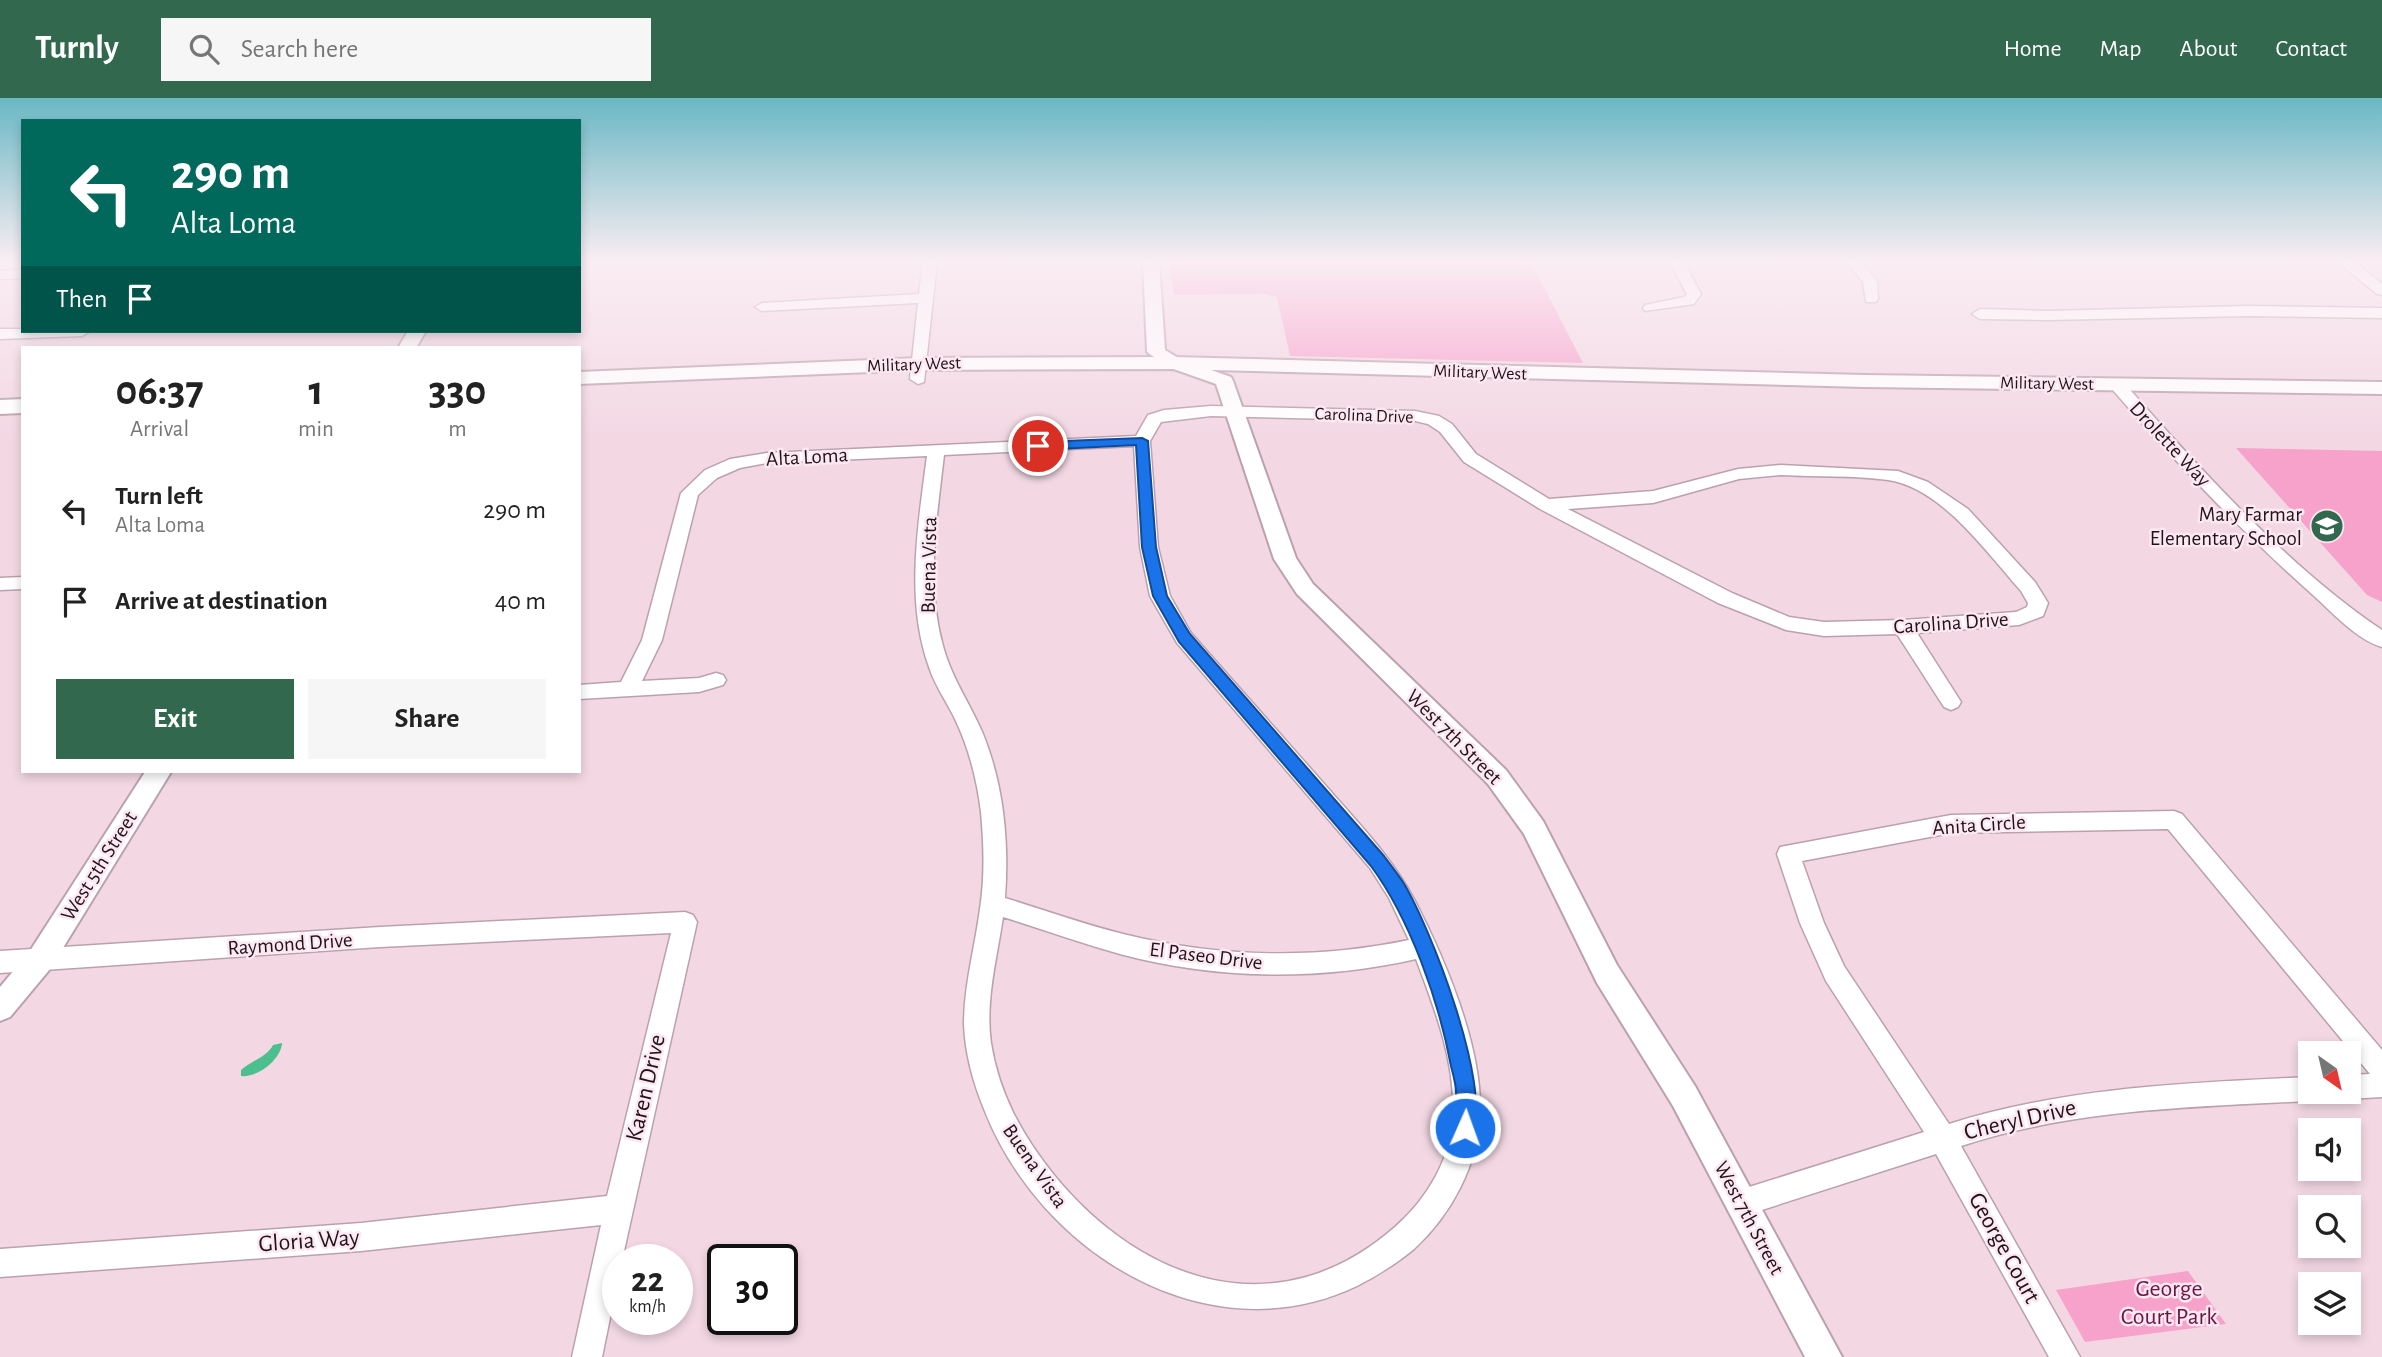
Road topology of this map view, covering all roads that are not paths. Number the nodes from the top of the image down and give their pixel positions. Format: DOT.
graph roads {
  1 [pos="922,321"];
  2 [pos="1154,321"];
  3 [pos="27,333"];
  4 [pos="0,334"];
  5 [pos="1174,363"];
  6 [pos="919,372"];
  7 [pos="581,378"];
  8 [pos="1224,381"];
  9 [pos="2382,388"];
  10 [pos="2123,392"];
  11 [pos="581,394"];
  12 [pos="2382,404"];
  13 [pos="21,406"];
  14 [pos="0,407"];
  15 [pos="1236,412"];
  16 [pos="1142,441"];
  17 [pos="936,451"];
  18 [pos="1546,505"];
  19 [pos="21,583"];
  20 [pos="0,584"];
  21 [pos="1903,627"];
  22 [pos="2382,640"];
  23 [pos="716,680"];
  24 [pos="627,691"];
  25 [pos="581,692"];
  26 [pos="1951,702"];
  27 [pos="157,773"];
  28 [pos="993,904"];
  29 [pos="580,927"];
  30 [pos="1424,947"];
  31 [pos="40,960"];
  32 [pos="0,962"];
  33 [pos="0,1008"];
  34 [pos="2382,1069"];
  35 [pos="2382,1085"];
  36 [pos="2361,1086"];
  37 [pos="2298,1090"];
  38 [pos="1944,1138"];
  39 [pos="1740,1203"];
  40 [pos="618,1209"];
  41 [pos="0,1263"];
  42 [pos="587,1357"];
  43 [pos="1824,1357"];
  44 [pos="2065,1357"];
  1 -- 6 [label="street"];
  2 -- 5 [label="street"];
  3 -- 4 [label="street"];
  5 -- 6 [label="main road, Military West"];
  5 -- 8 [label="street"];
  5 -- 10 [label="main road, Military West"];
  6 -- 7 [label="main road, Military West"];
  6 -- 8 [label="main road, Military West"];
  6 -- 11 [label="main road, Military West"];
  8 -- 10 [label="main road, Military West"];
  8 -- 15 [label="street, West 7th Street"];
  9 -- 10 [label="main road, Military West"];
  10 -- 12 [label="main road, Military West"];
  10 -- 22 [label="street, Drolette Way"];
  13 -- 14 [label="main road"];
  15 -- 16 [label="street"];
  15 -- 18 [label="street, Carolina Drive"];
  15 -- 39 [label="street, West 7th Street"];
  16 -- 17 [label="street, Alta Loma"];
  16 -- 30 [label="street, Buena Vista"];
  17 -- 24 [label="street, Alta Loma"];
  17 -- 28 [label="street, Buena Vista"];
  18 -- 21 [label="street, Carolina Drive"];
  18 -- 21 [label="street, Carolina Drive"];
  19 -- 20 [label="street"];
  21 -- 26 [label="street"];
  23 -- 24 [label="street"];
  24 -- 25 [label="street"];
  27 -- 31 [label="street, West 5th Street"];
  28 -- 30 [label="street, El Paseo Drive"];
  28 -- 30 [label="street, Buena Vista"];
  29 -- 31 [label="street, Raymond Drive"];
  29 -- 40 [label="street, Karen Drive"];
  31 -- 32 [label="street, Raymond Drive"];
  31 -- 33 [label="street, West 5th Street"];
  34 -- 38 [label="street, Anita Circle"];
  35 -- 36 [label="street"];
  37 -- 38 [label="street, Cheryl Drive"];
  38 -- 39 [label="street, Cheryl Drive"];
  38 -- 44 [label="street, George Court"];
  39 -- 43 [label="street, West 7th Street"];
  40 -- 41 [label="street, Gloria Way"];
  40 -- 42 [label="street, Karen Drive"];
}
